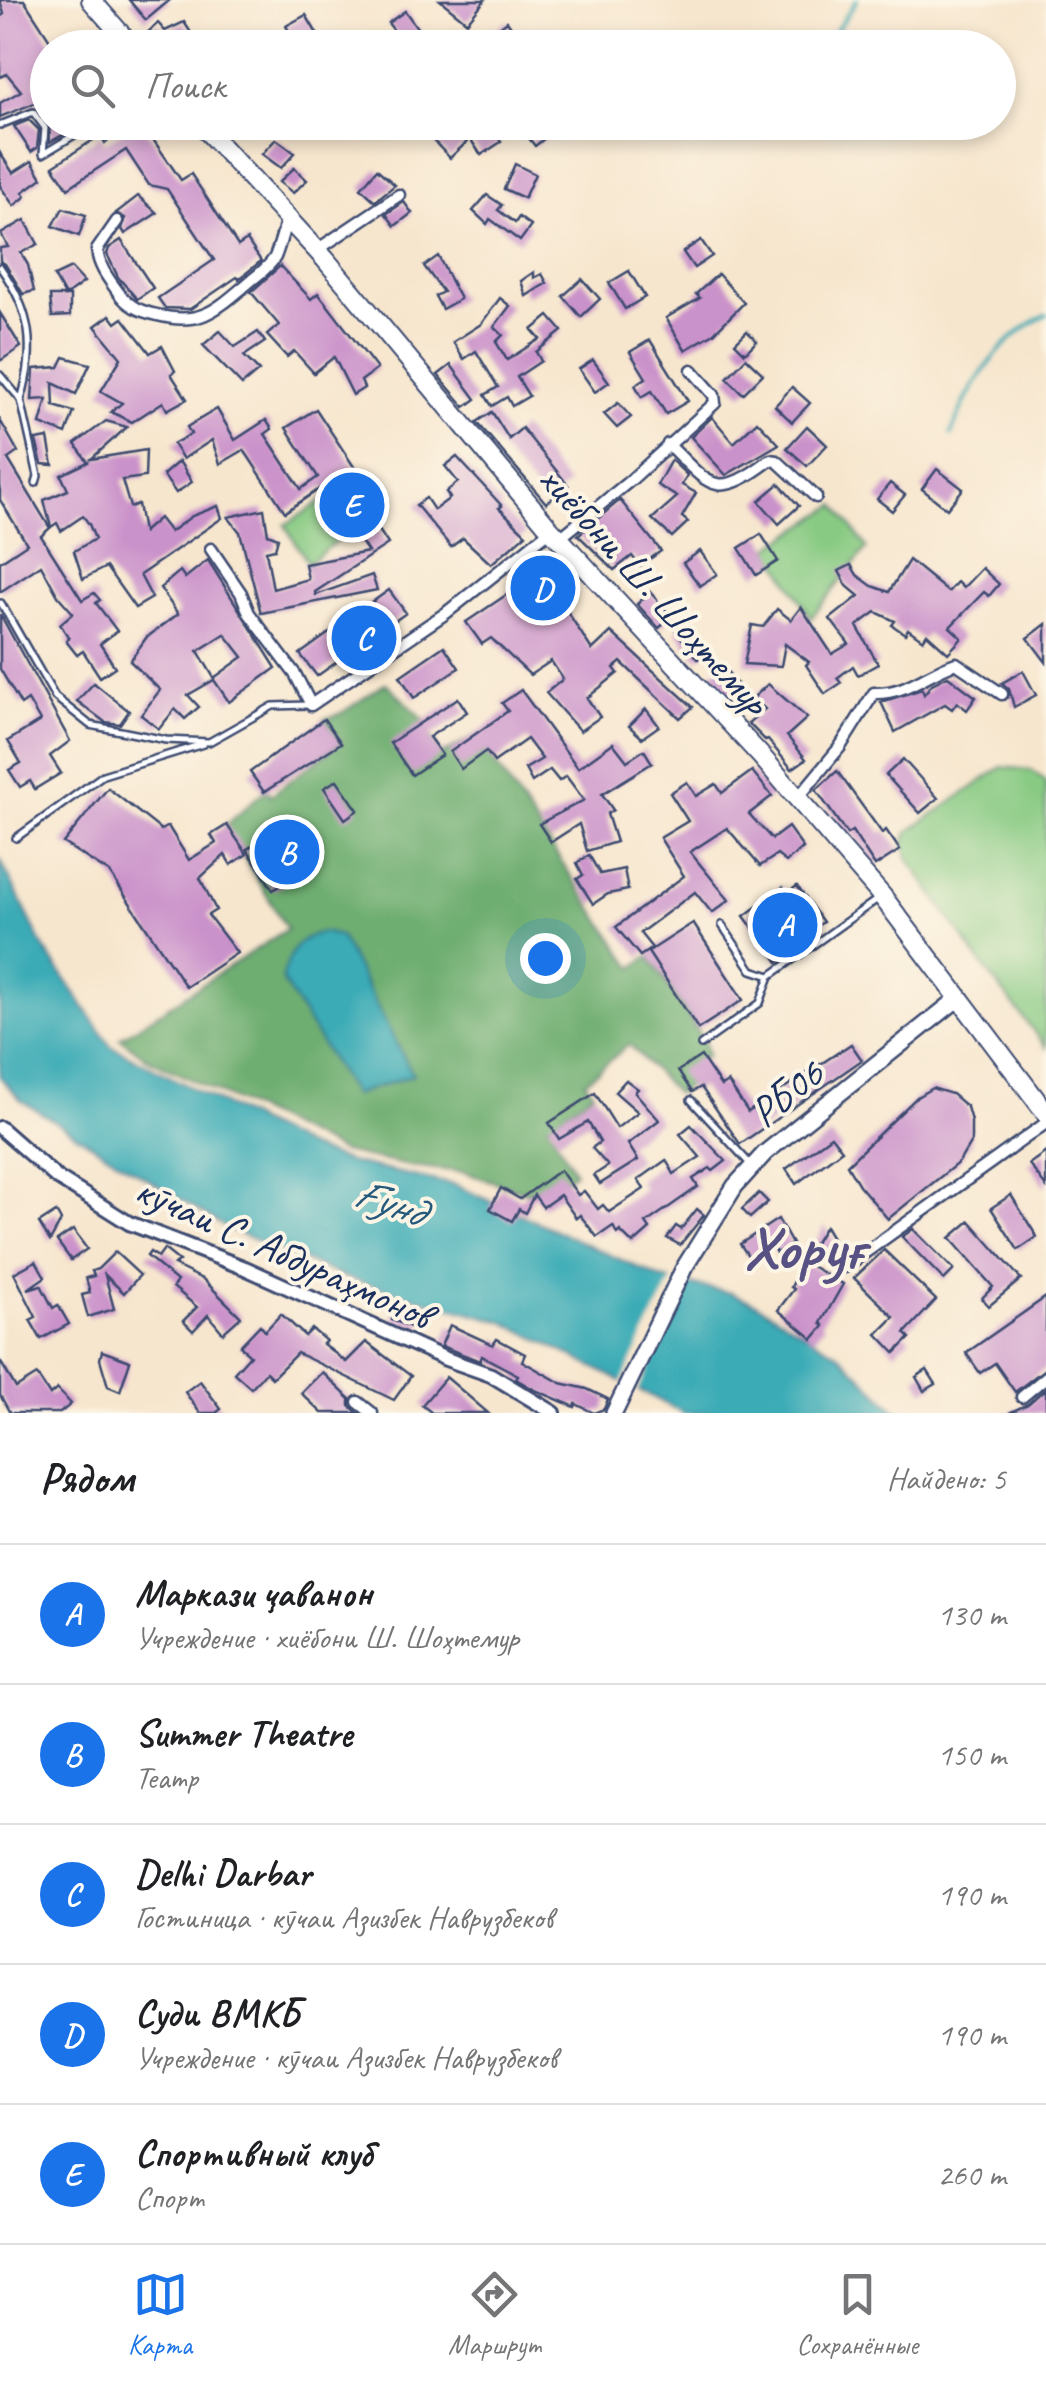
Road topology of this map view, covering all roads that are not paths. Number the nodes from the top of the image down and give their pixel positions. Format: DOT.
graph roads {
  1 [pos="91,0"];
  2 [pos="117,30"];
  3 [pos="30,114"];
  4 [pos="0,125"];
  5 [pos="44,140"];
  6 [pos="66,140"];
  7 [pos="215,140"];
  8 [pos="399,195"];
  9 [pos="288,220"];
  10 [pos="117,221"];
  11 [pos="316,250"];
  12 [pos="0,267"];
  13 [pos="692,370"];
  14 [pos="0,375"];
  15 [pos="22,400"];
  16 [pos="668,444"];
  17 [pos="36,483"];
  18 [pos="816,497"];
  19 [pos="556,534"];
  20 [pos="211,549"];
  21 [pos="1,603"];
  22 [pos="1002,694"];
  23 [pos="311,705"];
  24 [pos="210,742"];
  25 [pos="798,799"];
  26 [pos="16,838"];
  27 [pos="882,896"];
  28 [pos="722,925"];
  29 [pos="770,976"];
  30 [pos="960,997"];
  31 [pos="701,1046"];
  32 [pos="692,1100"];
  33 [pos="1046,1113"];
  34 [pos="1046,1123"];
  35 [pos="0,1128"];
  36 [pos="752,1166"];
  37 [pos="845,1267"];
  38 [pos="1046,1376"];
  39 [pos="1022,1397"];
  40 [pos="358,1402"];
  41 [pos="372,1413"];
  42 [pos="554,1413"];
  43 [pos="614,1413"];
  1 -- 2 [label="main road"];
  3 -- 4 [label="lane"];
  5 -- 6 [label="lane"];
  7 -- 9 [label="main road, хиёбони Ш. Шоҳтемур"];
  8 -- 11 [label="street"];
  9 -- 10 [label="street"];
  9 -- 11 [label="main road, хиёбони Ш. Шоҳтемур"];
  11 -- 19 [label="main road, хиёбони Ш. Шоҳтемур"];
  12 -- 15 [label="lane"];
  13 -- 16 [label="street"];
  14 -- 15 [label="lane"];
  15 -- 17 [label="lane"];
  16 -- 18 [label="street"];
  16 -- 19 [label="street"];
  19 -- 23 [label="street"];
  19 -- 25 [label="main road, хиёбони Ш. Шоҳтемур"];
  20 -- 23 [label="street"];
  21 -- 24 [label="lane"];
  22 -- 25 [label="street"];
  23 -- 24 [label="lane"];
  24 -- 26 [label="lane"];
  25 -- 27 [label="main road, хиёбони Ш. Шоҳтемур"];
  27 -- 29 [label="lane"];
  27 -- 30 [label="main road, хиёбони Ш. Шоҳтемур"];
  28 -- 29 [label="lane"];
  29 -- 31 [label="lane"];
  30 -- 33 [label="main road, хиёбони Ш. Шоҳтемур"];
  30 -- 36 [label="main road, РБ06 / РБ06"];
  32 -- 36 [label="lane"];
  34 -- 37 [label="street"];
  35 -- 42 [label="street, кӯчаи С. Абдураҳмонов"];
  36 -- 43 [label="main road, РБ06 / РБ06"];
  38 -- 39 [label="street"];
  40 -- 41 [label="street"];
}
